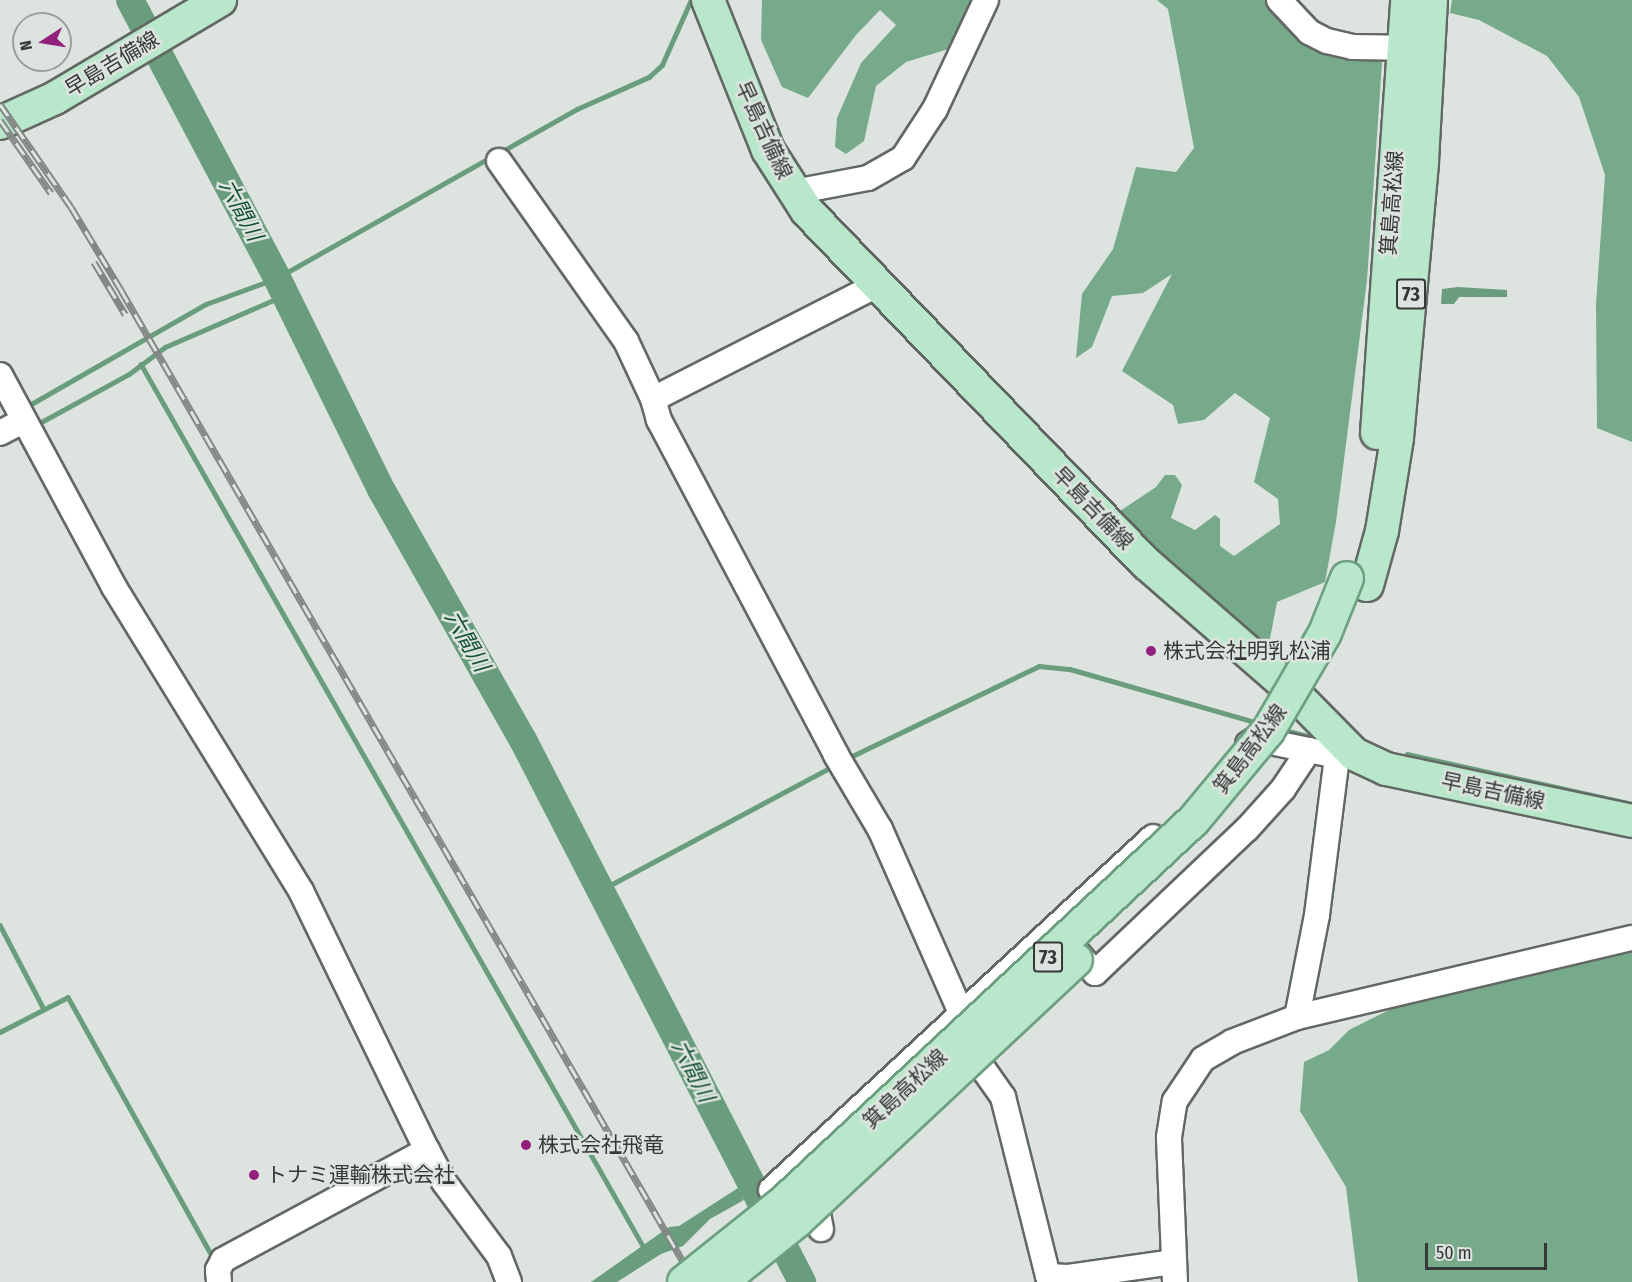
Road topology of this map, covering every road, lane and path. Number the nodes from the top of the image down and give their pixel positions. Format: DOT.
graph roads {
  1 [pos="220,0"];
  2 [pos="708,0"];
  3 [pos="986,0"];
  4 [pos="1279,0"];
  5 [pos="1407,0"];
  6 [pos="1431,0"];
  7 [pos="1415,49"];
  8 [pos="0,123"];
  9 [pos="499,161"];
  10 [pos="794,192"];
  11 [pos="877,285"];
  12 [pos="0,375"];
  13 [pos="653,399"];
  14 [pos="19,416"];
  15 [pos="0,433"];
  16 [pos="1357,581"];
  17 [pos="1338,748"];
  18 [pos="1309,750"];
  19 [pos="1632,821"];
  20 [pos="1055,927"];
  21 [pos="1632,938"];
  22 [pos="961,1012"];
  23 [pos="1297,1017"];
  24 [pos="427,1150"];
  25 [pos="807,1157"];
  26 [pos="771,1190"];
  27 [pos="821,1229"];
  28 [pos="1174,1272"];
  29 [pos="219,1282"];
  30 [pos="509,1282"];
  31 [pos="684,1282"];
  32 [pos="721,1282"];
  1 -- 8 [label="main road, 早島吉備線"];
  2 -- 10 [label="main road, 早島吉備線"];
  3 -- 10 [label="street"];
  4 -- 7 [label="street"];
  5 -- 7 [label="main road, 箕島高松線 / 73"];
  6 -- 7 [label="main road, 箕島高松線 / 73"];
  7 -- 16 [label="main road, 箕島高松線 / 73"];
  9 -- 13 [label="street"];
  10 -- 11 [label="main road, 早島吉備線"];
  11 -- 13 [label="street"];
  11 -- 17 [label="main road, 早島吉備線"];
  12 -- 14 [label="street"];
  13 -- 22 [label="street"];
  14 -- 15 [label="street"];
  14 -- 24 [label="street"];
  16 -- 31 [label="main road, 箕島高松線 / 73, bridge"];
  16 -- 32 [label="main road, 箕島高松線 / 73, bridge"];
  17 -- 18 [label="street"];
  17 -- 19 [label="main road, 早島吉備線"];
  17 -- 23 [label="street"];
  18 -- 20 [label="street"];
  18 -- 20 [label="street"];
  20 -- 22 [label="street"];
  21 -- 23 [label="street"];
  22 -- 25 [label="street"];
  22 -- 28 [label="street"];
  23 -- 28 [label="street"];
  24 -- 29 [label="street"];
  24 -- 30 [label="street"];
  25 -- 26 [label="street"];
  25 -- 27 [label="street"];
}
